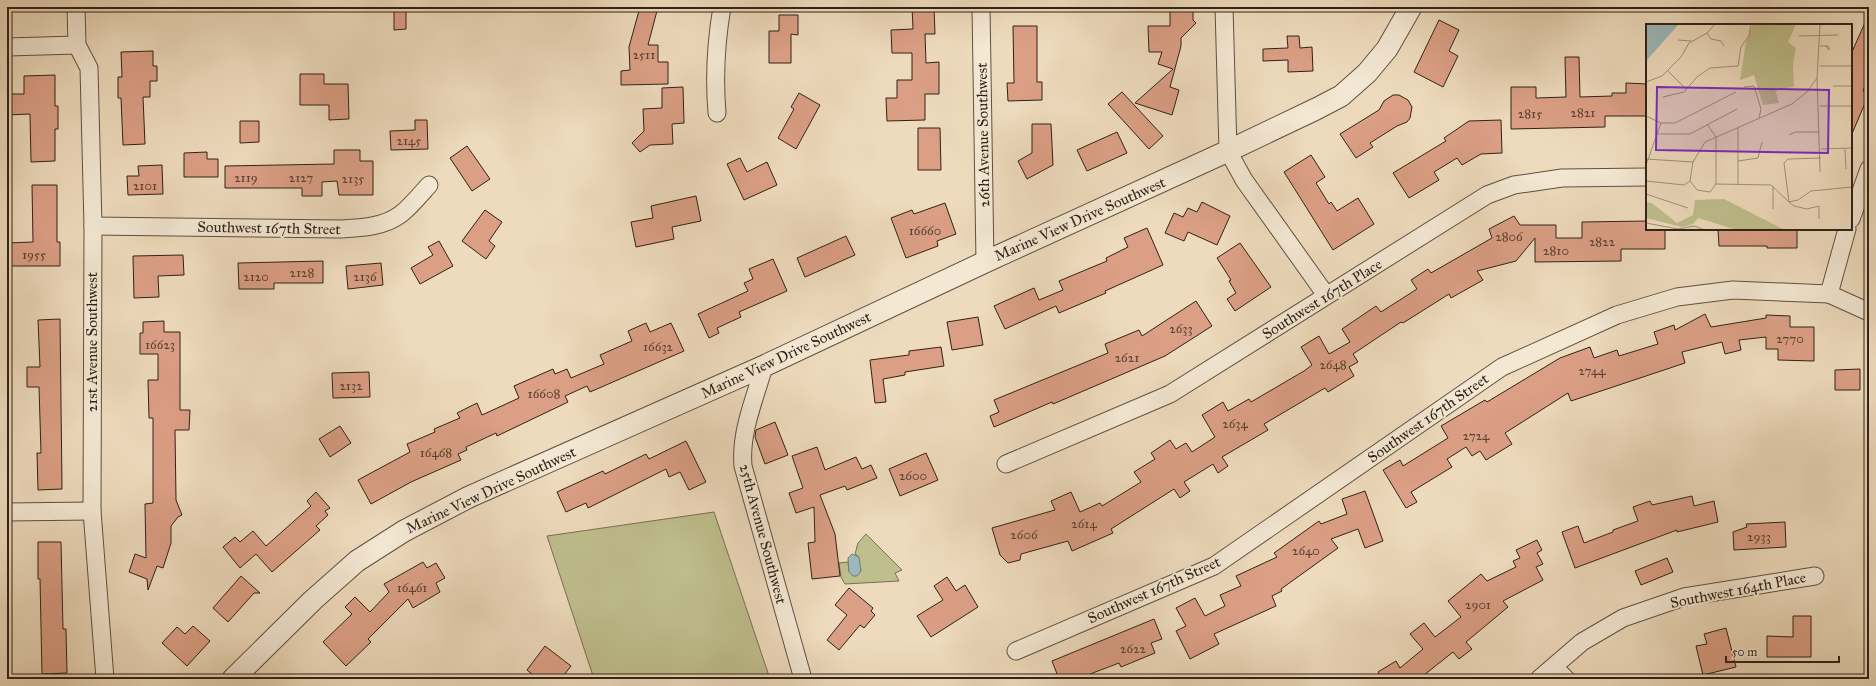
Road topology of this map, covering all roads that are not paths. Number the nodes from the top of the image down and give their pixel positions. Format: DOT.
graph roads {
  1 [pos="76,7"];
  2 [pos="722,7"];
  3 [pos="982,7"];
  4 [pos="1224,7"];
  5 [pos="1411,7"];
  6 [pos="77,45"];
  7 [pos="7,47"];
  8 [pos="717,113"];
  9 [pos="1228,152"];
  10 [pos="1862,173"];
  11 [pos="1646,177"];
  12 [pos="429,185"];
  13 [pos="1852,215"];
  14 [pos="93,226"];
  15 [pos="1848,230"];
  16 [pos="985,262"];
  17 [pos="1829,294"];
  18 [pos="1326,295"];
  19 [pos="1869,312"];
  20 [pos="764,366"];
  21 [pos="1006,464"];
  22 [pos="92,510"];
  23 [pos="7,512"];
  24 [pos="1815,576"];
  25 [pos="1016,651"];
  26 [pos="1554,667"];
  27 [pos="105,679"];
  28 [pos="233,679"];
  29 [pos="802,679"];
  30 [pos="1539,679"];
  31 [pos="1566,679"];
  1 -- 6 [label="street, 21st Avenue Southwest"];
  2 -- 8 [label="street"];
  3 -- 16 [label="street, 26th Avenue Southwest"];
  4 -- 9 [label="street"];
  5 -- 9 [label="street, Marine View Drive Southwest"];
  6 -- 7 [label="street"];
  6 -- 14 [label="street, 21st Avenue Southwest"];
  9 -- 16 [label="street, Marine View Drive Southwest"];
  9 -- 18 [label="street"];
  10 -- 13 [label="street"];
  11 -- 18 [label="street, Southwest 167th Place"];
  12 -- 14 [label="street, Southwest 167th Street"];
  14 -- 22 [label="street, 21st Avenue Southwest"];
  15 -- 17 [label="street"];
  16 -- 20 [label="street, Marine View Drive Southwest"];
  17 -- 19 [label="street, Southwest 167th Street"];
  17 -- 25 [label="street, Southwest 167th Street"];
  18 -- 21 [label="street, Southwest 167th Place"];
  20 -- 28 [label="street, Marine View Drive Southwest"];
  20 -- 29 [label="street, 25th Avenue Southwest"];
  22 -- 23 [label="street"];
  22 -- 27 [label="street, 21st Avenue Southwest"];
  24 -- 26 [label="street, Southwest 164th Place"];
  26 -- 30 [label="street, Southwest 164th Place"];
  26 -- 31 [label="street"];
}
